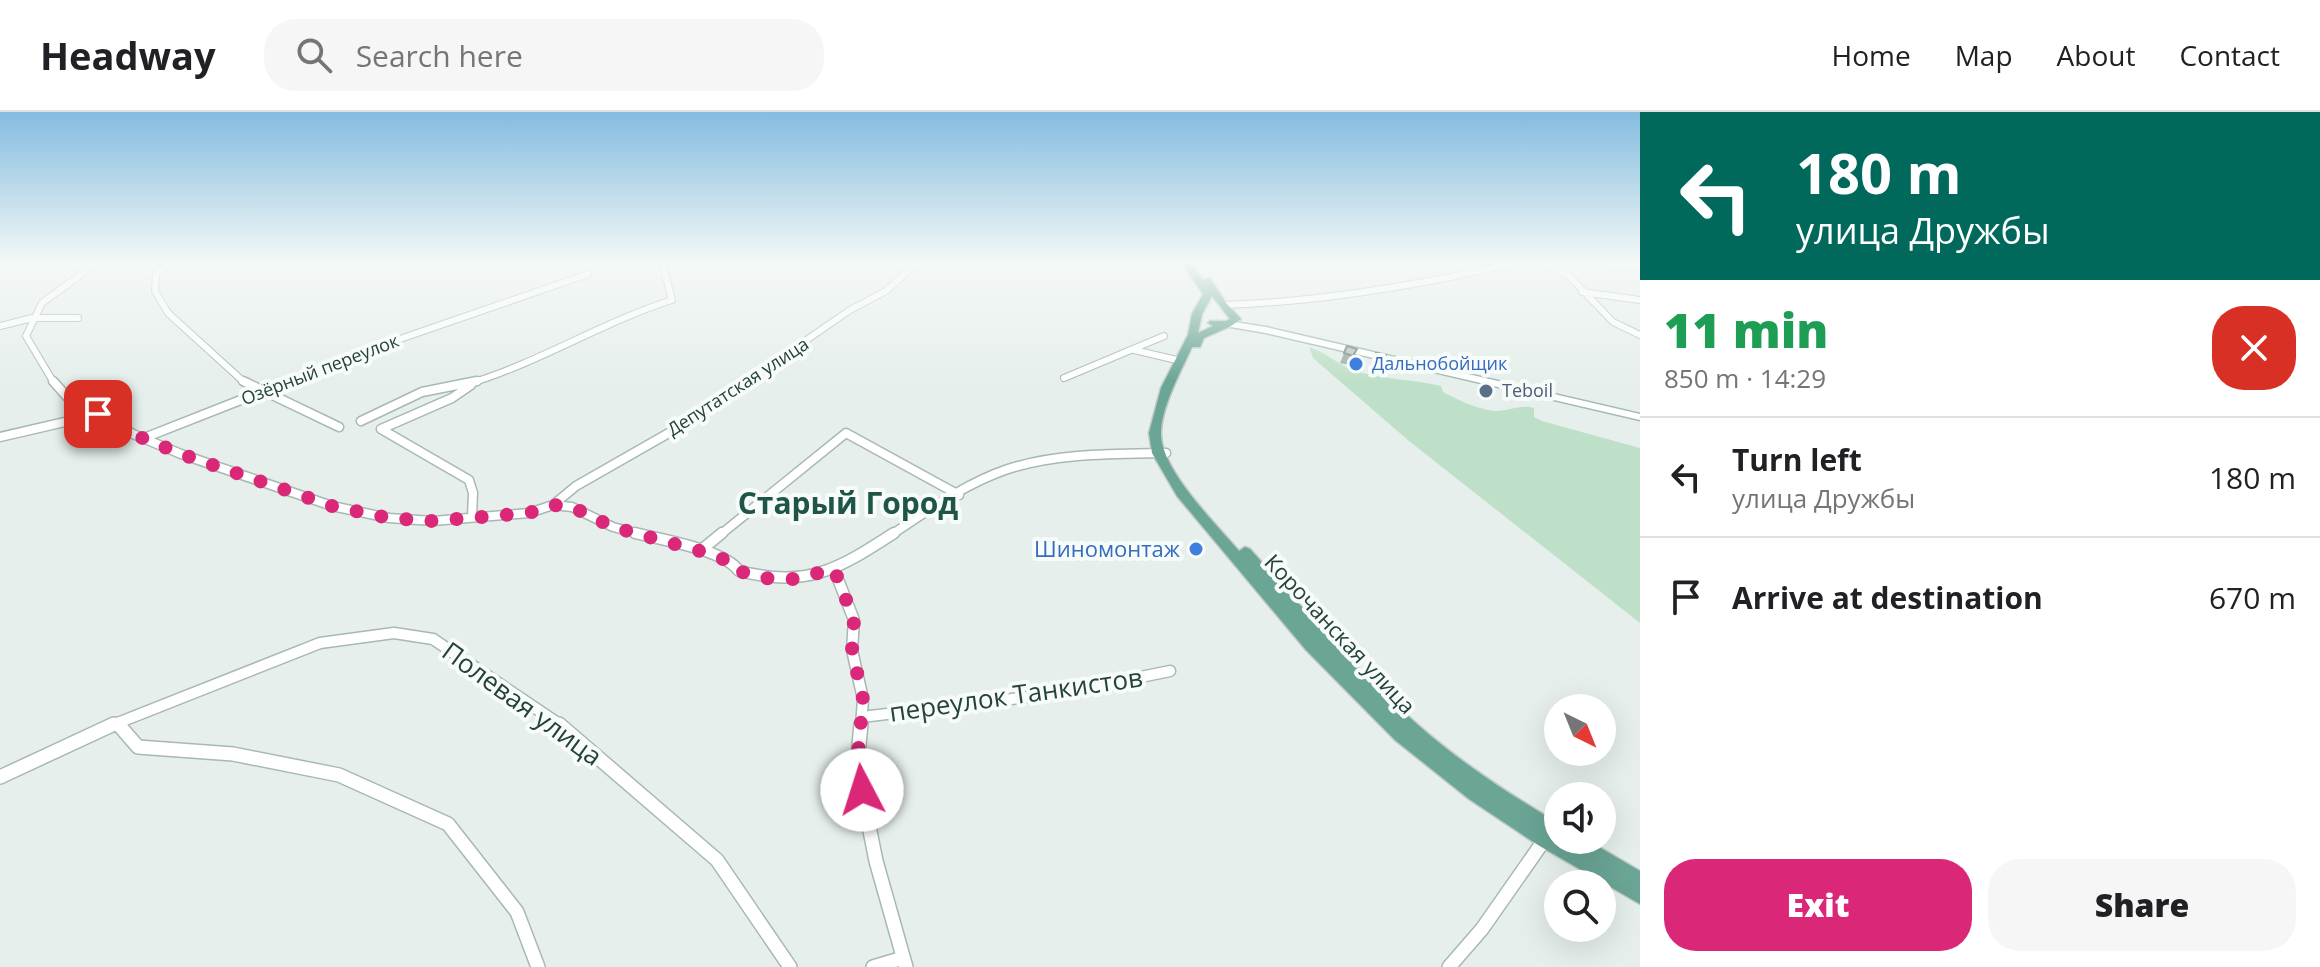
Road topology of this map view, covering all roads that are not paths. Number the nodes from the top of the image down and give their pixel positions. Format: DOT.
graph roads {
  1 [pos="44,302"];
  2 [pos="161,302"];
  3 [pos="507,302"];
  4 [pos="666,302"];
  5 [pos="865,302"];
  6 [pos="1204,302"];
  7 [pos="1220,302"];
  8 [pos="1301,302"];
  9 [pos="1592,302"];
  10 [pos="1200,313"];
  11 [pos="1227,316"];
  12 [pos="32,318"];
  13 [pos="78,318"];
  14 [pos="0,326"];
  15 [pos="1640,335"];
  16 [pos="1164,336"];
  17 [pos="1134,350"];
  18 [pos="1181,361"];
  19 [pos="1064,378"];
  20 [pos="473,383"];
  21 [pos="266,391"];
  22 [pos="98,414"];
  23 [pos="1640,414"];
  24 [pos="361,421"];
  25 [pos="339,427"];
  26 [pos="0,437"];
  27 [pos="144,438"];
  28 [pos="1162,453"];
  29 [pos="959,495"];
  30 [pos="553,505"];
  31 [pos="472,517"];
  32 [pos="700,551"];
  33 [pos="834,569"];
  34 [pos="1170,671"];
  35 [pos="862,717"];
  36 [pos="117,723"];
  37 [pos="0,777"];
  38 [pos="1544,827"];
  39 [pos="1544,850"];
  40 [pos="1583,854"];
  41 [pos="1590,854"];
  42 [pos="1640,882"];
  43 [pos="1640,894"];
  44 [pos="904,962"];
  45 [pos="538,967"];
  46 [pos="790,967"];
  47 [pos="873,967"];
  48 [pos="1449,967"];
  1 -- 12 [label="street"];
  2 -- 21 [label="street"];
  3 -- 21 [label="street, Озёрный переулок"];
  4 -- 20 [label="street"];
  5 -- 30 [label="street, Депутатская улица"];
  6 -- 10 [label="main road"];
  7 -- 11 [label="main road"];
  8 -- 11 [label="street"];
  9 -- 15 [label="street"];
  10 -- 11 [label="main road"];
  10 -- 18 [label="main road"];
  11 -- 23 [label="main road"];
  11 -- 28 [label="main road"];
  12 -- 13 [label="street"];
  12 -- 14 [label="street"];
  12 -- 22 [label="street"];
  16 -- 17 [label="street"];
  17 -- 18 [label="street"];
  17 -- 19 [label="street"];
  18 -- 28 [label="main road"];
  20 -- 24 [label="street"];
  20 -- 31 [label="street"];
  21 -- 25 [label="street"];
  21 -- 27 [label="street, Озёрный переулок"];
  22 -- 26 [label="street"];
  22 -- 27 [label="street"];
  27 -- 31 [label="street"];
  28 -- 29 [label="street"];
  28 -- 38 [label="main road, Корочанская улица"];
  29 -- 32 [label="street"];
  29 -- 33 [label="street"];
  30 -- 31 [label="street"];
  30 -- 32 [label="street"];
  32 -- 33 [label="street"];
  33 -- 35 [label="street"];
  34 -- 35 [label="street, переулок Танкистов"];
  35 -- 44 [label="street"];
  36 -- 37 [label="street, Полевая улица"];
  36 -- 45 [label="street"];
  36 -- 46 [label="street, Полевая улица"];
  39 -- 48 [label="street"];
  40 -- 43 [label="main road, Корочанская улица"];
  41 -- 42 [label="main road, Корочанская улица"];
  44 -- 47 [label="street"];
}
